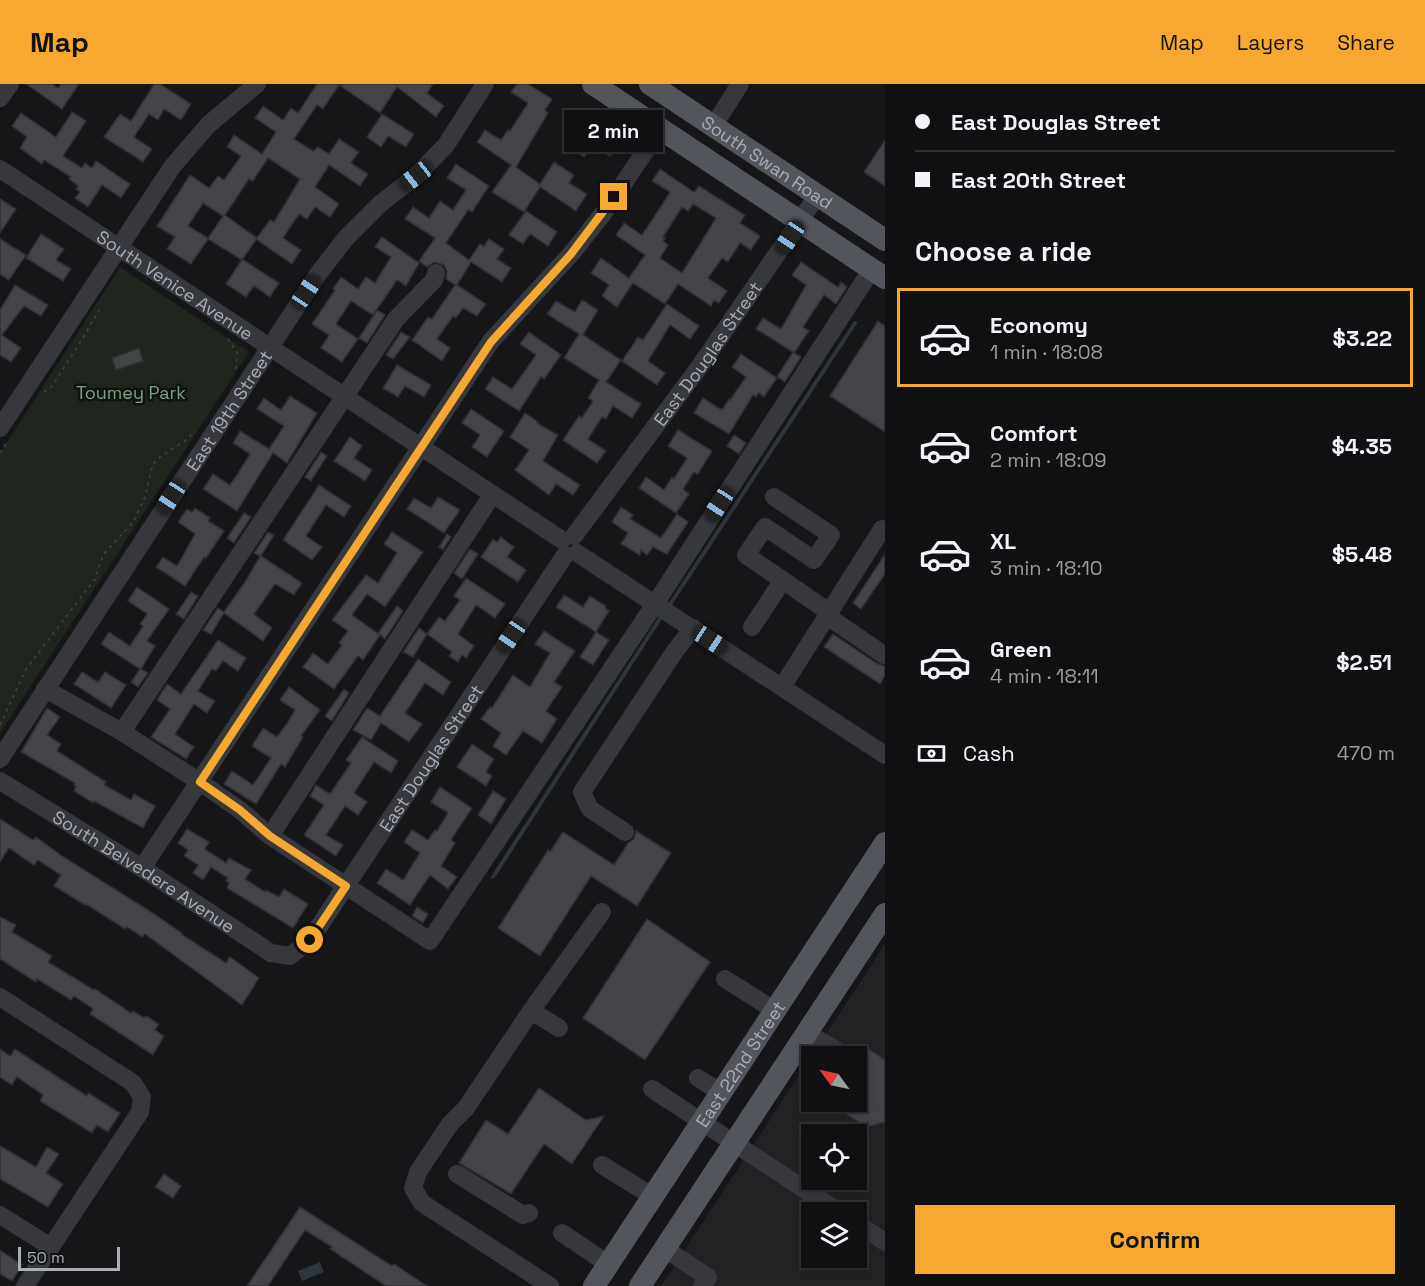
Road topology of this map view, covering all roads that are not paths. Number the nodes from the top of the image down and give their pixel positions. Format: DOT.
graph roads {
  1 [pos="10,84"];
  2 [pos="257,84"];
  3 [pos="485,84"];
  4 [pos="593,84"];
  5 [pos="650,84"];
  6 [pos="740,84"];
  7 [pos="0,98"];
  8 [pos="713,127"];
  9 [pos="661,128"];
  10 [pos="0,169"];
  11 [pos="817,196"];
  12 [pos="800,221"];
  13 [pos="885,240"];
  14 [pos="119,248"];
  15 [pos="436,273"];
  16 [pos="878,273"];
  17 [pos="269,347"];
  18 [pos="345,397"];
  19 [pos="7,431"];
  20 [pos="421,447"];
  21 [pos="492,495"];
  22 [pos="774,497"];
  23 [pos="885,531"];
  24 [pos="569,546"];
  25 [pos="783,580"];
  26 [pos="655,604"];
  27 [pos="828,614"];
  28 [pos="752,627"];
  29 [pos="693,628"];
  30 [pos="884,655"];
  31 [pos="782,687"];
  32 [pos="45,690"];
  33 [pos="122,732"];
  34 [pos="884,751"];
  35 [pos="0,759"];
  36 [pos="0,781"];
  37 [pos="200,782"];
  38 [pos="625,831"];
  39 [pos="270,836"];
  40 [pos="885,843"];
  41 [pos="142,868"];
  42 [pos="346,886"];
  43 [pos="602,912"];
  44 [pos="885,914"];
  45 [pos="291,960"];
  46 [pos="725,979"];
  47 [pos="0,998"];
  48 [pos="774,1010"];
  49 [pos="531,1011"];
  50 [pos="559,1029"];
  51 [pos="807,1033"];
  52 [pos="829,1046"];
  53 [pos="698,1078"];
  54 [pos="651,1089"];
  55 [pos="720,1092"];
  56 [pos="700,1121"];
  57 [pos="734,1143"];
  58 [pos="602,1165"];
  59 [pos="457,1174"];
  60 [pos="652,1196"];
  61 [pos="824,1202"];
  62 [pos="529,1213"];
  63 [pos="0,1215"];
  64 [pos="867,1230"];
  65 [pos="562,1233"];
  66 [pos="885,1242"];
  67 [pos="51,1247"];
  68 [pos="665,1249"];
  69 [pos="608,1264"];
  70 [pos="25,1286"];
  71 [pos="550,1286"];
  72 [pos="594,1286"];
  73 [pos="640,1286"];
  74 [pos="702,1286"];
  1 -- 7 [label="street"];
  2 -- 14 [label="street"];
  3 -- 17 [label="street, East 19th Street"];
  4 -- 9 [label="main road, South Swan Road"];
  5 -- 8 [label="main road, South Swan Road"];
  6 -- 8 [label="street"];
  8 -- 11 [label="main road, South Swan Road"];
  9 -- 12 [label="main road, South Swan Road"];
  9 -- 20 [label="street"];
  10 -- 14 [label="street, South Venice Avenue"];
  11 -- 12 [label="street, East Douglas Street"];
  11 -- 13 [label="main road, South Swan Road"];
  12 -- 16 [label="main road, South Swan Road"];
  12 -- 24 [label="street, East Douglas Street"];
  14 -- 17 [label="street, South Venice Avenue"];
  14 -- 19 [label="street"];
  15 -- 18 [label="street"];
  16 -- 26 [label="street"];
  17 -- 18 [label="street, South Venice Avenue"];
  17 -- 32 [label="street, East 19th Street"];
  18 -- 20 [label="street, South Venice Avenue"];
  18 -- 33 [label="street"];
  20 -- 21 [label="street, South Venice Avenue"];
  20 -- 37 [label="street"];
  21 -- 24 [label="street, South Venice Avenue"];
  21 -- 39 [label="street"];
  22 -- 25 [label="street"];
  23 -- 27 [label="street"];
  24 -- 26 [label="street, South Venice Avenue"];
  24 -- 42 [label="street, East Douglas Street"];
  25 -- 27 [label="street"];
  25 -- 28 [label="street"];
  26 -- 29 [label="street, South Venice Avenue"];
  26 -- 42 [label="street"];
  27 -- 30 [label="street"];
  27 -- 31 [label="street"];
  29 -- 31 [label="street, South Venice Avenue"];
  29 -- 38 [label="street"];
  31 -- 34 [label="street, South Venice Avenue"];
  32 -- 33 [label="street"];
  32 -- 35 [label="street, East 19th Street"];
  33 -- 37 [label="street"];
  36 -- 41 [label="street, South Belvedere Avenue"];
  37 -- 39 [label="street"];
  37 -- 41 [label="street"];
  39 -- 42 [label="street"];
  40 -- 48 [label="main road, East 22nd Street"];
  41 -- 45 [label="street, South Belvedere Avenue"];
  42 -- 45 [label="street, East Douglas Street"];
  43 -- 49 [label="street"];
  44 -- 51 [label="main road"];
  46 -- 48 [label="street"];
  47 -- 67 [label="street"];
  48 -- 55 [label="main road, East 22nd Street"];
  49 -- 50 [label="street"];
  49 -- 71 [label="street"];
  51 -- 52 [label="street"];
  51 -- 57 [label="main road"];
  53 -- 55 [label="street"];
  54 -- 56 [label="street"];
  55 -- 56 [label="main road, East 22nd Street"];
  56 -- 57 [label="street"];
  56 -- 60 [label="main road, East 22nd Street"];
  57 -- 61 [label="street"];
  57 -- 68 [label="main road"];
  58 -- 60 [label="street"];
  59 -- 62 [label="street"];
  60 -- 69 [label="main road, East 22nd Street"];
  63 -- 67 [label="street"];
  64 -- 66 [label="street"];
  65 -- 69 [label="street"];
  67 -- 70 [label="street"];
  68 -- 73 [label="main road"];
  68 -- 74 [label="street"];
  69 -- 72 [label="main road, East 22nd Street"];
}
